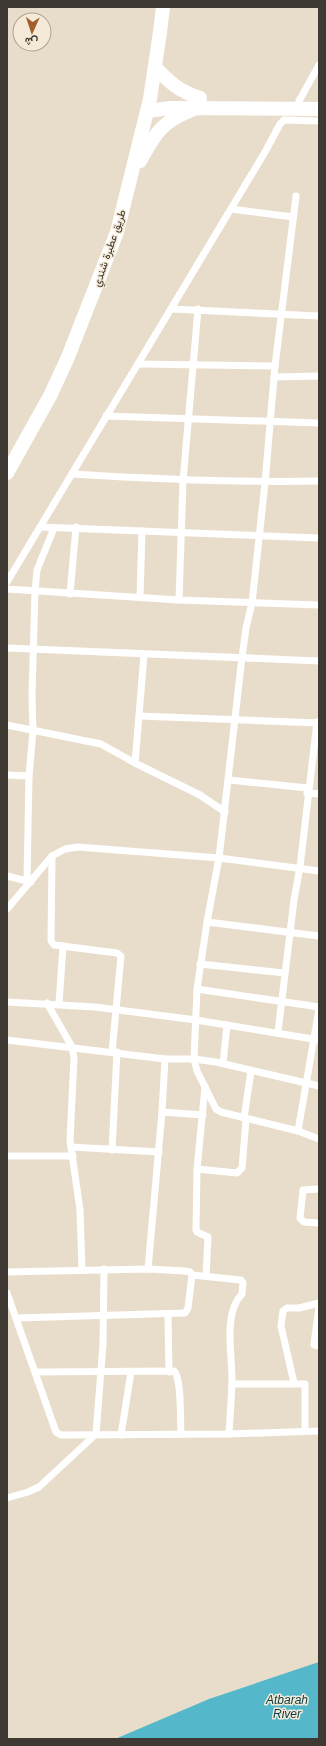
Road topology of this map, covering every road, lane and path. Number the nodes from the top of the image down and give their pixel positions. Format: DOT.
graph roads {
  1 [pos="162,7"];
  2 [pos="319,65"];
  3 [pos="155,67"];
  4 [pos="299,101"];
  5 [pos="319,101"];
  6 [pos="199,103"];
  7 [pos="148,105"];
  8 [pos="319,109"];
  9 [pos="319,121"];
  10 [pos="131,177"];
  11 [pos="296,196"];
  12 [pos="230,209"];
  13 [pos="293,217"];
  14 [pos="171,309"];
  15 [pos="198,310"];
  16 [pos="281,314"];
  17 [pos="319,316"];
  18 [pos="138,364"];
  19 [pos="193,365"];
  20 [pos="275,366"];
  21 [pos="319,376"];
  22 [pos="274,377"];
  23 [pos="106,416"];
  24 [pos="189,420"];
  25 [pos="271,422"];
  26 [pos="319,423"];
  27 [pos="7,473"];
  28 [pos="72,474"];
  29 [pos="183,481"];
  30 [pos="266,482"];
  31 [pos="319,482"];
  32 [pos="40,527"];
  33 [pos="76,527"];
  34 [pos="54,528"];
  35 [pos="142,531"];
  36 [pos="182,533"];
  37 [pos="259,537"];
  38 [pos="319,538"];
  39 [pos="7,582"];
  40 [pos="7,589"];
  41 [pos="35,591"];
  42 [pos="70,594"];
  43 [pos="140,597"];
  44 [pos="179,600"];
  45 [pos="252,603"];
  46 [pos="319,605"];
  47 [pos="7,648"];
  48 [pos="34,650"];
  49 [pos="144,655"];
  50 [pos="242,657"];
  51 [pos="319,662"];
  52 [pos="140,716"];
  53 [pos="236,720"];
  54 [pos="318,722"];
  55 [pos="7,725"];
  56 [pos="33,731"];
  57 [pos="135,763"];
  58 [pos="7,775"];
  59 [pos="29,776"];
  60 [pos="229,780"];
  61 [pos="308,790"];
  62 [pos="319,794"];
  63 [pos="225,812"];
  64 [pos="52,856"];
  65 [pos="220,858"];
  66 [pos="300,867"];
  67 [pos="319,870"];
  68 [pos="7,876"];
  69 [pos="29,881"];
  70 [pos="7,908"];
  71 [pos="207,922"];
  72 [pos="290,932"];
  73 [pos="319,936"];
  74 [pos="63,946"];
  75 [pos="200,964"];
  76 [pos="284,973"];
  77 [pos="197,990"];
  78 [pos="7,1002"];
  79 [pos="47,1003"];
  80 [pos="280,1003"];
  81 [pos="59,1004"];
  82 [pos="319,1008"];
  83 [pos="116,1009"];
  84 [pos="196,1020"];
  85 [pos="227,1025"];
  86 [pos="278,1032"];
  87 [pos="316,1039"];
  88 [pos="7,1040"];
  89 [pos="72,1047"];
  90 [pos="115,1052"];
  91 [pos="165,1059"];
  92 [pos="194,1059"];
  93 [pos="223,1063"];
  94 [pos="251,1071"];
  95 [pos="307,1083"];
  96 [pos="319,1086"];
  97 [pos="205,1087"];
  98 [pos="162,1112"];
  99 [pos="203,1114"];
  100 [pos="245,1119"];
  101 [pos="298,1131"];
  102 [pos="319,1139"];
  103 [pos="71,1148"];
  104 [pos="112,1150"];
  105 [pos="159,1152"];
  106 [pos="7,1156"];
  107 [pos="73,1156"];
  108 [pos="198,1169"];
  109 [pos="319,1189"];
  110 [pos="319,1223"];
  111 [pos="104,1269"];
  112 [pos="148,1269"];
  113 [pos="82,1270"];
  114 [pos="7,1272"];
  115 [pos="192,1275"];
  116 [pos="206,1276"];
  117 [pos="7,1293"];
  118 [pos="319,1303"];
  119 [pos="319,1307"];
  120 [pos="168,1314"];
  121 [pos="104,1316"];
  122 [pos="17,1318"];
  123 [pos="319,1346"];
  124 [pos="36,1372"];
  125 [pos="102,1372"];
  126 [pos="131,1372"];
  127 [pos="169,1372"];
  128 [pos="294,1383"];
  129 [pos="232,1384"];
  130 [pos="306,1431"];
  131 [pos="319,1431"];
  132 [pos="96,1434"];
  133 [pos="180,1434"];
  134 [pos="229,1434"];
  135 [pos="121,1435"];
  136 [pos="7,1498"];
  1 -- 3 [label="highway, طريق عطبرة شندي"];
  2 -- 4 [label="street"];
  3 -- 6 [label="highway"];
  3 -- 7 [label="highway, طريق عطبرة شندي"];
  4 -- 5 [label="highway"];
  4 -- 6 [label="highway"];
  6 -- 7 [label="highway"];
  6 -- 8 [label="highway"];
  6 -- 10 [label="highway"];
  7 -- 10 [label="highway, طريق عطبرة شندي"];
  9 -- 12 [label="street"];
  10 -- 27 [label="highway, طريق عطبرة شندي"];
  11 -- 13 [label="street"];
  12 -- 13 [label="street"];
  12 -- 14 [label="street"];
  13 -- 16 [label="street"];
  14 -- 15 [label="street"];
  14 -- 18 [label="street"];
  15 -- 16 [label="street"];
  15 -- 19 [label="street"];
  16 -- 17 [label="street"];
  16 -- 20 [label="street"];
  18 -- 19 [label="street"];
  18 -- 23 [label="street"];
  19 -- 20 [label="street"];
  19 -- 24 [label="street"];
  20 -- 22 [label="street"];
  21 -- 22 [label="street"];
  22 -- 25 [label="street"];
  23 -- 24 [label="street"];
  23 -- 28 [label="street"];
  24 -- 25 [label="street"];
  24 -- 29 [label="street"];
  25 -- 26 [label="street"];
  25 -- 30 [label="street"];
  28 -- 29 [label="street"];
  28 -- 32 [label="street"];
  29 -- 30 [label="street"];
  29 -- 36 [label="street"];
  30 -- 31 [label="street"];
  30 -- 37 [label="street"];
  32 -- 34 [label="street"];
  32 -- 39 [label="street"];
  33 -- 34 [label="street"];
  33 -- 35 [label="street"];
  33 -- 42 [label="street"];
  34 -- 41 [label="street"];
  35 -- 36 [label="street"];
  35 -- 43 [label="street"];
  36 -- 37 [label="street"];
  36 -- 44 [label="street"];
  37 -- 38 [label="street"];
  37 -- 45 [label="street"];
  40 -- 41 [label="street"];
  41 -- 42 [label="street"];
  41 -- 48 [label="street"];
  42 -- 43 [label="street"];
  43 -- 44 [label="street"];
  44 -- 45 [label="street"];
  45 -- 46 [label="street"];
  45 -- 50 [label="street"];
  47 -- 48 [label="street"];
  48 -- 49 [label="street"];
  48 -- 56 [label="street"];
  49 -- 50 [label="street"];
  49 -- 52 [label="street"];
  50 -- 51 [label="street"];
  50 -- 53 [label="street"];
  52 -- 53 [label="street"];
  52 -- 57 [label="street"];
  53 -- 54 [label="street"];
  53 -- 60 [label="street"];
  54 -- 61 [label="street"];
  55 -- 56 [label="street"];
  56 -- 57 [label="street"];
  56 -- 59 [label="street"];
  57 -- 63 [label="street"];
  58 -- 59 [label="street"];
  59 -- 69 [label="street"];
  60 -- 61 [label="street"];
  60 -- 63 [label="street"];
  61 -- 62 [label="street"];
  61 -- 66 [label="street"];
  63 -- 65 [label="street"];
  64 -- 65 [label="street"];
  64 -- 69 [label="street"];
  64 -- 74 [label="street"];
  65 -- 66 [label="street"];
  65 -- 71 [label="street"];
  66 -- 67 [label="street"];
  66 -- 72 [label="street"];
  68 -- 69 [label="street"];
  69 -- 70 [label="street"];
  71 -- 72 [label="street"];
  71 -- 75 [label="street"];
  72 -- 73 [label="street"];
  72 -- 76 [label="street"];
  74 -- 81 [label="street"];
  74 -- 83 [label="street"];
  75 -- 76 [label="street"];
  75 -- 77 [label="street"];
  76 -- 80 [label="street"];
  77 -- 80 [label="street"];
  77 -- 84 [label="street"];
  78 -- 79 [label="street"];
  79 -- 81 [label="street"];
  79 -- 89 [label="street"];
  80 -- 82 [label="street"];
  80 -- 86 [label="street"];
  81 -- 83 [label="street"];
  82 -- 87 [label="street"];
  83 -- 84 [label="street"];
  83 -- 90 [label="street"];
  84 -- 85 [label="street"];
  84 -- 92 [label="street"];
  85 -- 86 [label="street"];
  85 -- 93 [label="street"];
  86 -- 87 [label="street"];
  87 -- 95 [label="street"];
  88 -- 89 [label="street"];
  89 -- 90 [label="street"];
  89 -- 103 [label="street"];
  90 -- 91 [label="street"];
  90 -- 104 [label="street"];
  91 -- 92 [label="street"];
  91 -- 98 [label="street"];
  92 -- 93 [label="street"];
  92 -- 97 [label="street"];
  93 -- 94 [label="street"];
  94 -- 95 [label="street"];
  94 -- 100 [label="street"];
  95 -- 96 [label="street"];
  95 -- 101 [label="street"];
  97 -- 99 [label="street"];
  97 -- 100 [label="street"];
  98 -- 99 [label="street"];
  98 -- 105 [label="street"];
  99 -- 108 [label="street"];
  100 -- 101 [label="street"];
  100 -- 108 [label="street"];
  101 -- 102 [label="street"];
  103 -- 104 [label="street"];
  103 -- 107 [label="street"];
  104 -- 105 [label="street"];
  105 -- 112 [label="street"];
  106 -- 107 [label="street"];
  107 -- 113 [label="street"];
  108 -- 116 [label="street"];
  109 -- 110 [label="street"];
  111 -- 112 [label="street"];
  111 -- 113 [label="street"];
  111 -- 121 [label="street"];
  112 -- 115 [label="street"];
  113 -- 114 [label="street"];
  115 -- 116 [label="street"];
  115 -- 120 [label="street"];
  116 -- 129 [label="street"];
  117 -- 122 [label="street"];
  118 -- 128 [label="street"];
  119 -- 123 [label="street"];
  120 -- 121 [label="street"];
  120 -- 127 [label="street"];
  121 -- 122 [label="street"];
  121 -- 125 [label="street"];
  122 -- 124 [label="street"];
  124 -- 125 [label="street"];
  124 -- 132 [label="street"];
  125 -- 126 [label="street"];
  125 -- 132 [label="street"];
  126 -- 127 [label="street"];
  126 -- 135 [label="street"];
  127 -- 133 [label="street"];
  128 -- 129 [label="street"];
  128 -- 130 [label="street"];
  129 -- 134 [label="street"];
  130 -- 131 [label="street"];
  130 -- 134 [label="street"];
  132 -- 135 [label="street"];
  132 -- 136 [label="street"];
  133 -- 134 [label="street"];
  133 -- 135 [label="street"];
}
